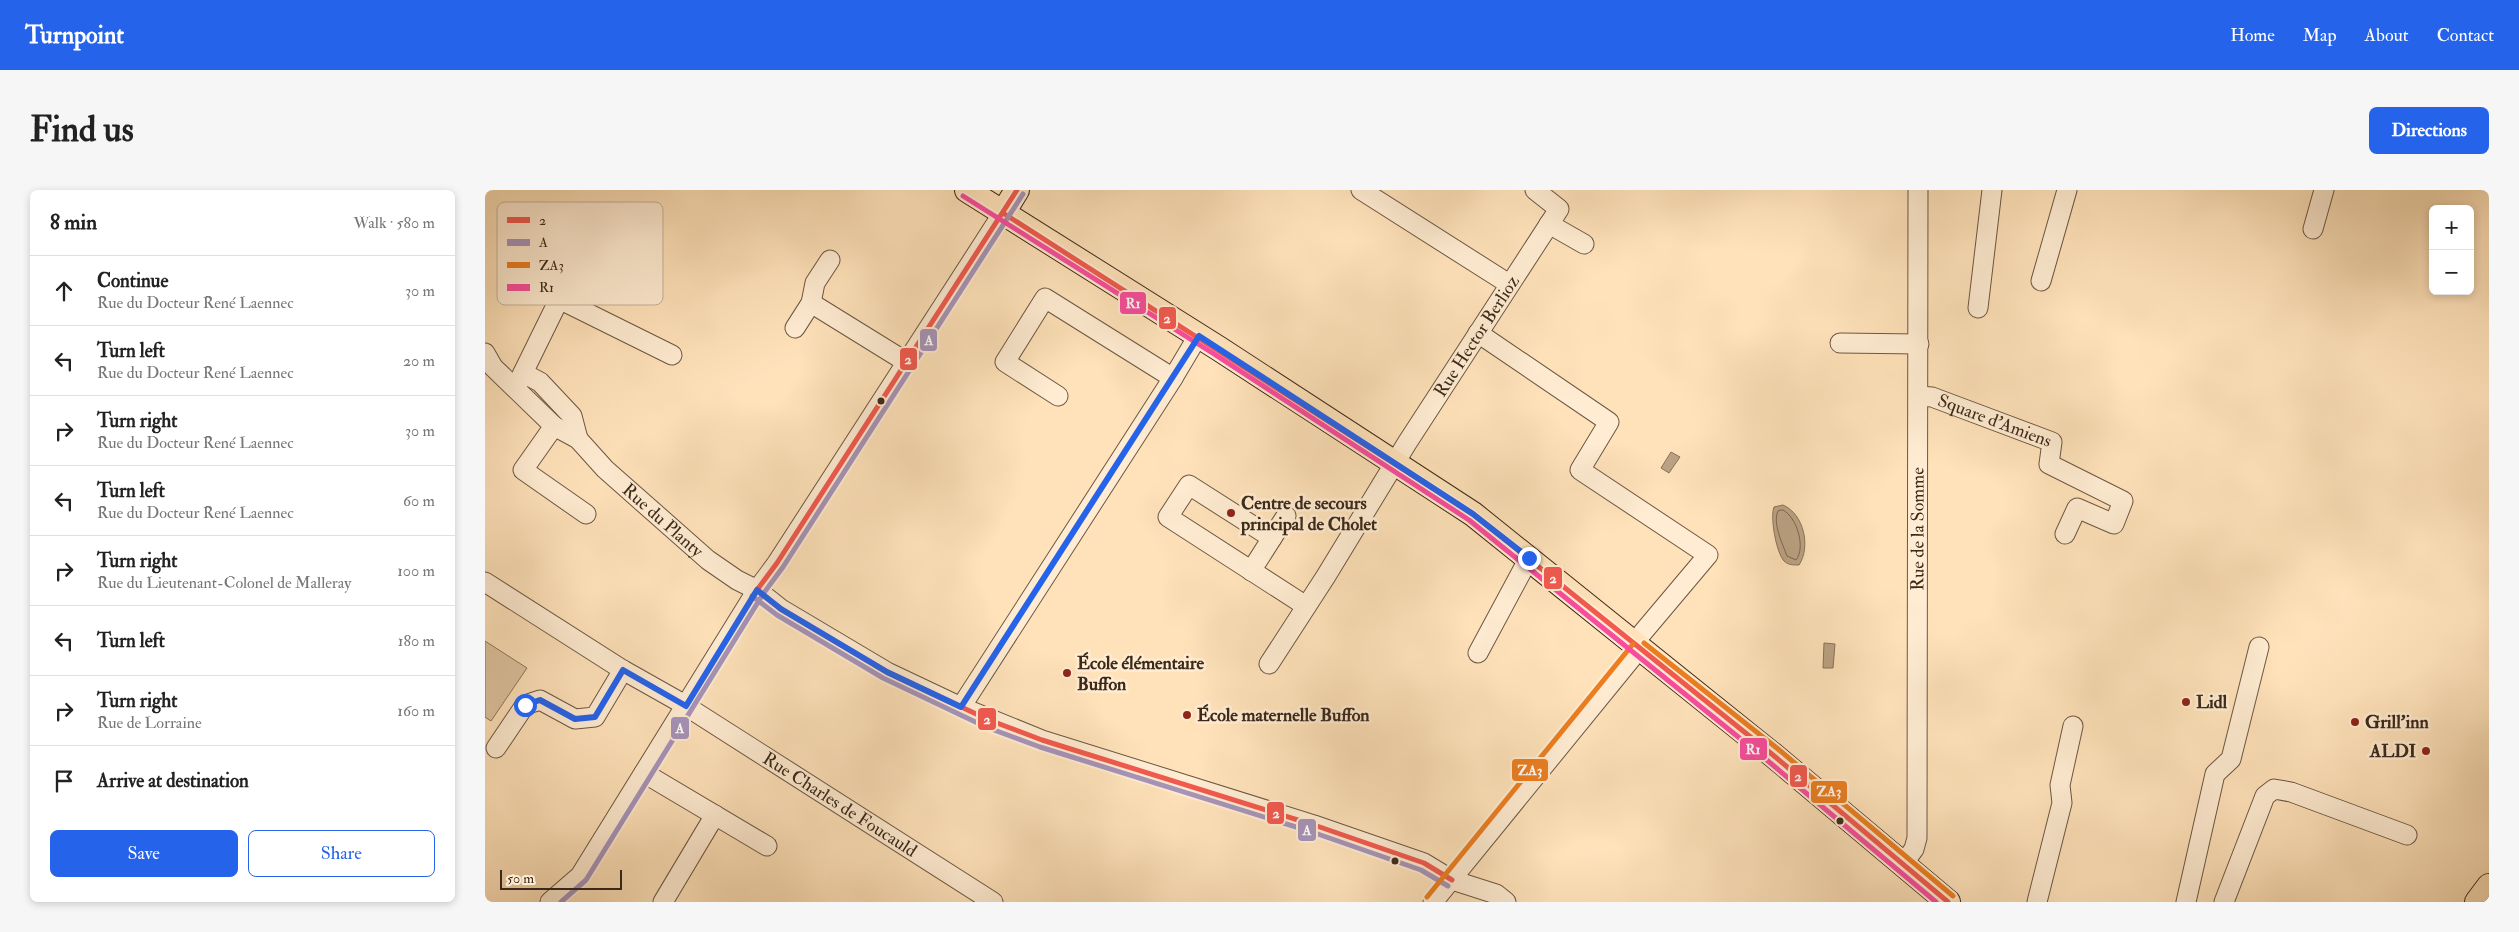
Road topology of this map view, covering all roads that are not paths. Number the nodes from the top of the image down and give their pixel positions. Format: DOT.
graph roads {
  1 [pos="967,190"];
  2 [pos="1017,190"];
  3 [pos="1361,190"];
  4 [pos="1535,190"];
  5 [pos="1918,190"];
  6 [pos="1992,190"];
  7 [pos="2067,190"];
  8 [pos="2324,190"];
  9 [pos="1003,213"];
  10 [pos="1554,216"];
  11 [pos="2313,229"];
  12 [pos="1584,244"];
  13 [pos="830,260"];
  14 [pos="2041,281"];
  15 [pos="1509,284"];
  16 [pos="811,303"];
  17 [pos="556,305"];
  18 [pos="571,305"];
  19 [pos="1978,308"];
  20 [pos="795,328"];
  21 [pos="1478,332"];
  22 [pos="1199,336"];
  23 [pos="1840,343"];
  24 [pos="1919,344"];
  25 [pos="485,354"];
  26 [pos="673,355"];
  27 [pos="908,364"];
  28 [pos="1173,378"];
  29 [pos="520,380"];
  30 [pos="1058,396"];
  31 [pos="1919,396"];
  32 [pos="554,426"];
  33 [pos="578,439"];
  34 [pos="1396,464"];
  35 [pos="586,514"];
  36 [pos="1285,516"];
  37 [pos="2065,534"];
  38 [pos="1272,538"];
  39 [pos="1529,558"];
  40 [pos="1251,571"];
  41 [pos="485,582"];
  42 [pos="757,590"];
  43 [pos="1306,606"];
  44 [pos="1636,646"];
  45 [pos="2259,647"];
  46 [pos="1478,653"];
  47 [pos="1269,664"];
  48 [pos="623,670"];
  49 [pos="686,706"];
  50 [pos="961,707"];
  51 [pos="2073,726"];
  52 [pos="496,748"];
  53 [pos="644,773"];
  54 [pos="715,815"];
  55 [pos="2407,835"];
  56 [pos="767,846"];
  57 [pos="1903,864"];
  58 [pos="1452,880"];
  59 [pos="2489,886"];
  60 [pos="550,902"];
  61 [pos="663,902"];
  62 [pos="993,902"];
  63 [pos="1433,902"];
  64 [pos="1506,902"];
  65 [pos="1948,902"];
  66 [pos="2037,902"];
  67 [pos="2186,902"];
  68 [pos="2224,902"];
  69 [pos="2477,902"];
  1 -- 9 [label="main road"];
  2 -- 9 [label="main road"];
  3 -- 15 [label="street"];
  4 -- 10 [label="street"];
  5 -- 24 [label="street, Rue de la Somme"];
  6 -- 19 [label="street"];
  7 -- 14 [label="street"];
  8 -- 11 [label="street"];
  9 -- 22 [label="main road"];
  9 -- 27 [label="street"];
  10 -- 12 [label="street"];
  10 -- 15 [label="street, Rue Hector Berlioz"];
  13 -- 16 [label="street"];
  15 -- 21 [label="street, Rue Hector Berlioz"];
  16 -- 20 [label="street"];
  16 -- 27 [label="street"];
  17 -- 29 [label="street"];
  18 -- 26 [label="street"];
  21 -- 34 [label="street, Rue Hector Berlioz"];
  21 -- 44 [label="street"];
  22 -- 28 [label="street"];
  22 -- 34 [label="main road"];
  23 -- 24 [label="street"];
  24 -- 31 [label="street, Rue de la Somme"];
  25 -- 29 [label="street, Rue du Planty"];
  27 -- 42 [label="street"];
  28 -- 30 [label="street"];
  28 -- 50 [label="street"];
  29 -- 32 [label="street, Rue du Planty"];
  29 -- 33 [label="street, Rue du Planty"];
  31 -- 37 [label="street, Square d’Amiens"];
  31 -- 57 [label="street, Rue de la Somme"];
  32 -- 33 [label="street, Rue du Planty"];
  32 -- 35 [label="street"];
  33 -- 42 [label="street, Rue du Planty"];
  34 -- 39 [label="main road"];
  34 -- 43 [label="street, Rue Hector Berlioz"];
  36 -- 38 [label="street"];
  38 -- 40 [label="street"];
  38 -- 40 [label="street"];
  39 -- 44 [label="main road"];
  39 -- 46 [label="street"];
  40 -- 43 [label="street"];
  41 -- 48 [label="street, Rue Charles de Foucauld"];
  42 -- 49 [label="street"];
  42 -- 50 [label="street, Rue du Planty"];
  43 -- 47 [label="street, Rue Hector Berlioz"];
  44 -- 57 [label="main road"];
  44 -- 58 [label="street"];
  45 -- 67 [label="street"];
  48 -- 49 [label="street, Rue Charles de Foucauld"];
  48 -- 52 [label="street"];
  49 -- 53 [label="street"];
  49 -- 62 [label="street, Rue Charles de Foucauld"];
  50 -- 58 [label="street, Rue du Planty"];
  51 -- 66 [label="street"];
  53 -- 54 [label="street"];
  53 -- 60 [label="street"];
  54 -- 56 [label="street"];
  54 -- 61 [label="street"];
  55 -- 68 [label="street"];
  57 -- 65 [label="main road"];
  58 -- 63 [label="street"];
  58 -- 64 [label="street, Rue du Planty"];
  59 -- 69 [label="main road"];
}
